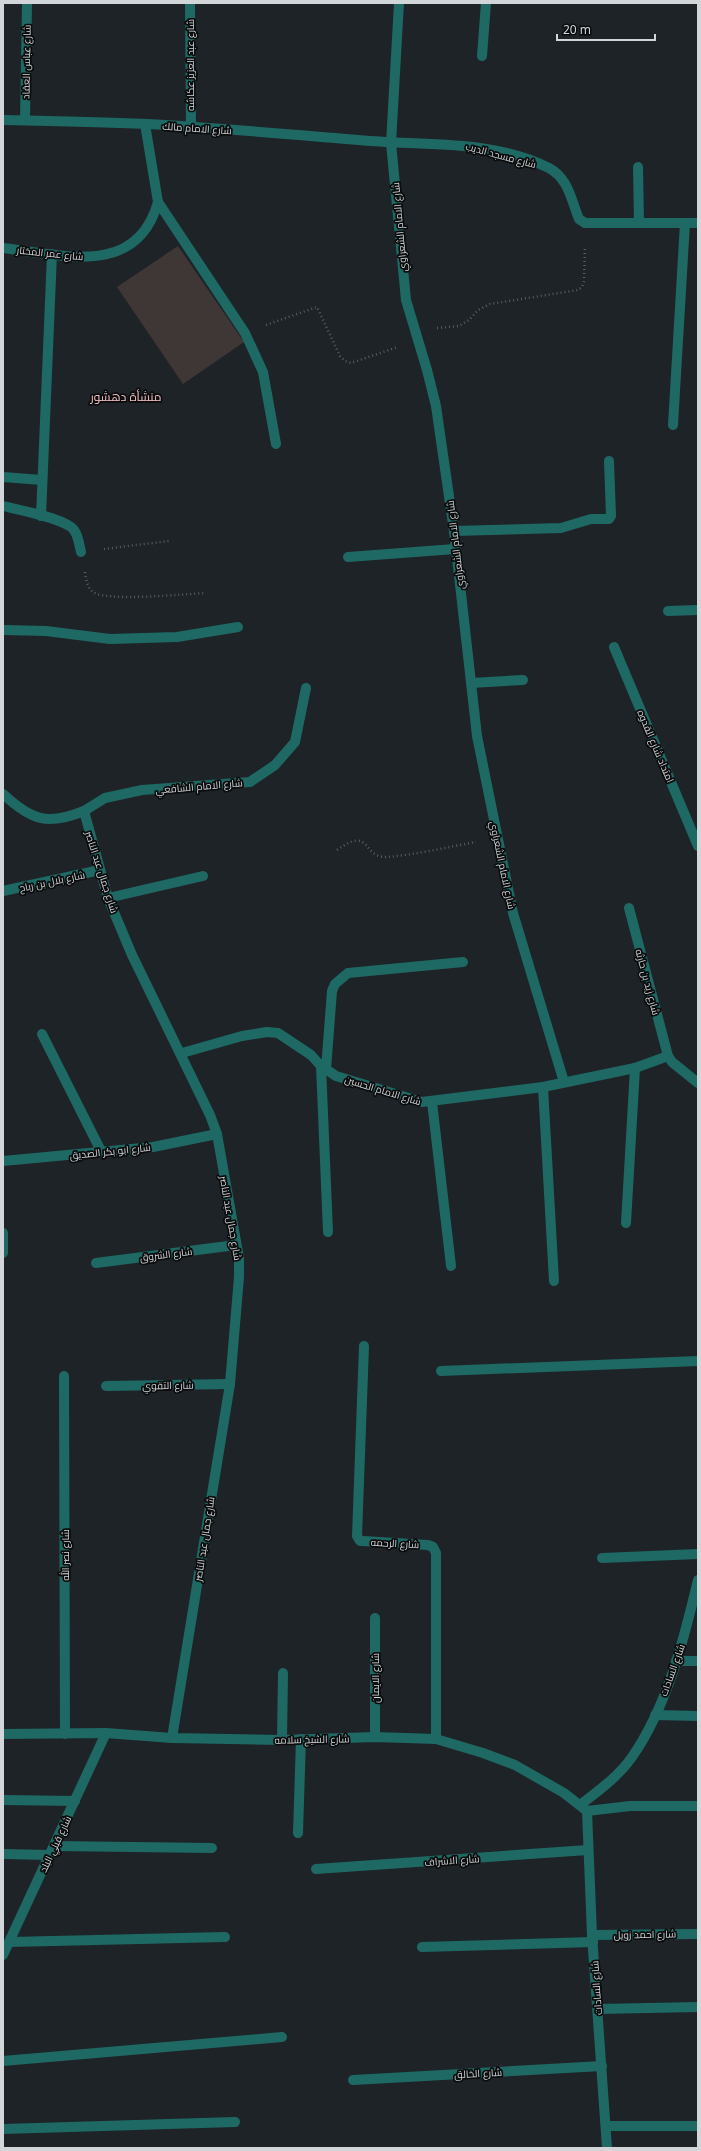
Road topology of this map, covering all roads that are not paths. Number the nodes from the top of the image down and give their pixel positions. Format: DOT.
graph roads {
  1 [pos="27,3"];
  2 [pos="190,3"];
  3 [pos="399,3"];
  4 [pos="486,3"];
  5 [pos="482,56"];
  6 [pos="3,120"];
  7 [pos="25,120"];
  8 [pos="146,124"];
  9 [pos="191,127"];
  10 [pos="391,143"];
  11 [pos="638,167"];
  12 [pos="158,202"];
  13 [pos="639,223"];
  14 [pos="685,223"];
  15 [pos="698,223"];
  16 [pos="3,248"];
  17 [pos="52,254"];
  18 [pos="673,425"];
  19 [pos="276,444"];
  20 [pos="609,461"];
  21 [pos="3,477"];
  22 [pos="42,480"];
  23 [pos="3,506"];
  24 [pos="40,516"];
  25 [pos="454,531"];
  26 [pos="456,549"];
  27 [pos="81,552"];
  28 [pos="348,557"];
  29 [pos="698,610"];
  30 [pos="668,611"];
  31 [pos="238,627"];
  32 [pos="3,630"];
  33 [pos="614,647"];
  34 [pos="523,680"];
  35 [pos="471,683"];
  36 [pos="306,688"];
  37 [pos="3,794"];
  38 [pos="84,811"];
  39 [pos="698,846"];
  40 [pos="100,870"];
  41 [pos="203,876"];
  42 [pos="3,891"];
  43 [pos="108,898"];
  44 [pos="629,908"];
  45 [pos="463,962"];
  46 [pos="42,1034"];
  47 [pos="182,1053"];
  48 [pos="668,1056"];
  49 [pos="324,1068"];
  50 [pos="635,1068"];
  51 [pos="564,1082"];
  52 [pos="698,1083"];
  53 [pos="543,1086"];
  54 [pos="432,1102"];
  55 [pos="217,1134"];
  56 [pos="102,1153"];
  57 [pos="3,1161"];
  58 [pos="626,1223"];
  59 [pos="328,1232"];
  60 [pos="3,1233"];
  61 [pos="236,1246"];
  62 [pos="3,1253"];
  63 [pos="96,1264"];
  64 [pos="451,1266"];
  65 [pos="554,1281"];
  66 [pos="364,1346"];
  67 [pos="698,1361"];
  68 [pos="441,1371"];
  69 [pos="64,1376"];
  70 [pos="230,1384"];
  71 [pos="106,1386"];
  72 [pos="698,1554"];
  73 [pos="602,1558"];
  74 [pos="698,1580"];
  75 [pos="375,1618"];
  76 [pos="676,1661"];
  77 [pos="698,1661"];
  78 [pos="283,1673"];
  79 [pos="655,1715"];
  80 [pos="698,1716"];
  81 [pos="106,1733"];
  82 [pos="3,1734"];
  83 [pos="65,1734"];
  84 [pos="375,1737"];
  85 [pos="172,1738"];
  86 [pos="301,1739"];
  87 [pos="436,1739"];
  88 [pos="282,1740"];
  89 [pos="3,1800"];
  90 [pos="75,1801"];
  91 [pos="698,1806"];
  92 [pos="583,1808"];
  93 [pos="298,1833"];
  94 [pos="212,1848"];
  95 [pos="52,1850"];
  96 [pos="588,1850"];
  97 [pos="3,1854"];
  98 [pos="316,1869"];
  99 [pos="698,1934"];
  100 [pos="225,1937"];
  101 [pos="592,1939"];
  102 [pos="10,1942"];
  103 [pos="422,1947"];
  104 [pos="3,1955"];
  105 [pos="698,2007"];
  106 [pos="598,2009"];
  107 [pos="282,2037"];
  108 [pos="3,2060"];
  109 [pos="602,2066"];
  110 [pos="353,2080"];
  111 [pos="235,2122"];
  112 [pos="606,2126"];
  113 [pos="698,2126"];
  114 [pos="3,2129"];
  115 [pos="607,2148"];
  1 -- 7 [label="street, شارع عباس العقاد"];
  2 -- 9 [label="street, شارع عبد العزيز عكاشه"];
  3 -- 10 [label="street, شارع الامام الشعراوي"];
  4 -- 5 [label="street"];
  6 -- 7 [label="street, شارع الامام مالك"];
  7 -- 8 [label="street, شارع الامام مالك"];
  8 -- 9 [label="street, شارع الامام مالك"];
  8 -- 12 [label="street, شارع عمر المختار"];
  9 -- 10 [label="street, شارع الامام مالك"];
  10 -- 13 [label="street, شارع مسجد الديب"];
  10 -- 25 [label="street, شارع الامام الشعراوي"];
  11 -- 13 [label="street"];
  12 -- 17 [label="street, شارع عمر المختار"];
  12 -- 19 [label="street"];
  13 -- 14 [label="street"];
  14 -- 15 [label="street"];
  14 -- 18 [label="street"];
  16 -- 17 [label="street, شارع عمر المختار"];
  17 -- 22 [label="street"];
  20 -- 25 [label="street"];
  21 -- 22 [label="street"];
  22 -- 24 [label="street"];
  23 -- 24 [label="street"];
  24 -- 27 [label="street"];
  25 -- 26 [label="street, شارع الامام الشعراوي"];
  26 -- 28 [label="street"];
  26 -- 35 [label="street, شارع الامام الشعراوي"];
  29 -- 30 [label="street"];
  31 -- 32 [label="street"];
  33 -- 39 [label="street, امتداد شارع القدوه"];
  34 -- 35 [label="street"];
  35 -- 51 [label="street, شارع الامام الشعراوي"];
  36 -- 38 [label="street, شارع الامام الشافعي"];
  37 -- 38 [label="street"];
  38 -- 40 [label="street, شارع جمال عبد الناصر"];
  40 -- 42 [label="street, شارع بلال بن رباح"];
  40 -- 43 [label="street, شارع جمال عبد الناصر"];
  41 -- 43 [label="street"];
  43 -- 47 [label="street, شارع جمال عبد الناصر"];
  44 -- 48 [label="street, شارع زيد بن حارثه"];
  45 -- 49 [label="street"];
  46 -- 56 [label="street"];
  47 -- 49 [label="street, شارع الامام الحسين"];
  47 -- 55 [label="street, شارع جمال عبد الناصر"];
  48 -- 50 [label="street, شارع الامام الحسين"];
  48 -- 52 [label="street"];
  49 -- 54 [label="street, شارع الامام الحسين"];
  49 -- 59 [label="street"];
  50 -- 51 [label="street, شارع الامام الحسين"];
  50 -- 58 [label="street"];
  51 -- 53 [label="street, شارع الامام الحسين"];
  53 -- 54 [label="street, شارع الامام الحسين"];
  53 -- 65 [label="street"];
  54 -- 64 [label="street"];
  55 -- 56 [label="street, شارع ابو بكر الصديق"];
  55 -- 61 [label="street, شارع جمال عبد الناصر"];
  56 -- 57 [label="street, شارع ابو بكر الصديق"];
  60 -- 62 [label="street"];
  61 -- 63 [label="street, شارع الشروق"];
  61 -- 70 [label="street, شارع جمال عبد الناصر"];
  66 -- 87 [label="street, شارع الرحمه"];
  67 -- 68 [label="street"];
  69 -- 83 [label="street, شارع نصر الله"];
  70 -- 71 [label="street, شارع التقوي"];
  70 -- 85 [label="street, شارع جمال عبد الناصر"];
  72 -- 73 [label="street"];
  74 -- 76 [label="street, شارع السادات"];
  75 -- 84 [label="street, شارع الايمان"];
  76 -- 77 [label="street"];
  76 -- 79 [label="street, شارع السادات"];
  78 -- 88 [label="street"];
  79 -- 80 [label="street"];
  79 -- 92 [label="street, شارع السادات"];
  81 -- 83 [label="street, شارع الشيخ سلامه"];
  81 -- 85 [label="street, شارع الشيخ سلامه"];
  81 -- 90 [label="street, شارع قبلي البلد"];
  82 -- 83 [label="street, شارع الشيخ سلامه"];
  84 -- 86 [label="street, شارع الشيخ سلامه"];
  84 -- 87 [label="street, شارع الشيخ سلامه"];
  85 -- 88 [label="street, شارع الشيخ سلامه"];
  86 -- 88 [label="street, شارع الشيخ سلامه"];
  86 -- 93 [label="street"];
  87 -- 92 [label="street, شارع الشيخ سلامه"];
  89 -- 90 [label="street"];
  90 -- 95 [label="street, شارع قبلي البلد"];
  91 -- 92 [label="street"];
  92 -- 96 [label="street, شارع السادات"];
  94 -- 95 [label="street"];
  95 -- 97 [label="street"];
  95 -- 102 [label="street, شارع قبلي البلد"];
  96 -- 98 [label="street, شارع الاشراف"];
  96 -- 101 [label="street, شارع السادات"];
  99 -- 101 [label="street, شارع احمد زويل"];
  100 -- 102 [label="street"];
  101 -- 103 [label="street, شارع احمد زويل"];
  101 -- 106 [label="street, شارع السادات"];
  102 -- 104 [label="street, شارع قبلي البلد"];
  105 -- 106 [label="street"];
  106 -- 109 [label="street, شارع السادات"];
  107 -- 108 [label="street"];
  109 -- 110 [label="street, شارع الخالق"];
  109 -- 112 [label="street, شارع السادات"];
  111 -- 114 [label="street"];
  112 -- 113 [label="street"];
  112 -- 115 [label="street, شارع السادات"];
}
